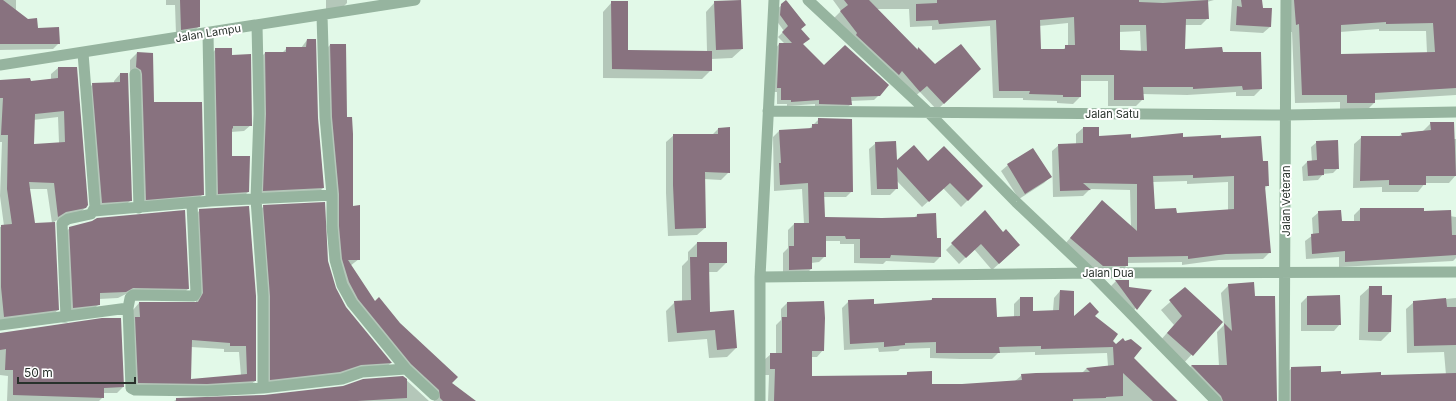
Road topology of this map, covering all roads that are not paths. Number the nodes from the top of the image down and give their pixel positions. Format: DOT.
graph roads {
  1 [pos="415,0"];
  2 [pos="774,0"];
  3 [pos="808,0"];
  4 [pos="1286,0"];
  5 [pos="322,15"];
  6 [pos="257,25"];
  7 [pos="208,33"];
  8 [pos="83,53"];
  9 [pos="0,65"];
  10 [pos="136,74"];
  11 [pos="768,111"];
  12 [pos="1456,112"];
  13 [pos="929,113"];
  14 [pos="1286,115"];
  15 [pos="332,195"];
  16 [pos="256,199"];
  17 [pos="211,201"];
  18 [pos="192,204"];
  19 [pos="139,208"];
  20 [pos="94,211"];
  21 [pos="1286,272"];
  22 [pos="1456,272"];
  23 [pos="1091,273"];
  24 [pos="760,277"];
  25 [pos="128,308"];
  26 [pos="66,317"];
  27 [pos="0,325"];
  28 [pos="406,369"];
  29 [pos="263,388"];
  30 [pos="434,395"];
  31 [pos="760,401"];
  32 [pos="1216,401"];
  33 [pos="1284,401"];
  1 -- 5 [label="street, Jalan Lampu"];
  2 -- 11 [label="street"];
  3 -- 13 [label="street"];
  4 -- 14 [label="street, Jalan Veteran"];
  5 -- 6 [label="street, Jalan Lampu"];
  5 -- 15 [label="street"];
  6 -- 7 [label="street, Jalan Lampu"];
  6 -- 16 [label="street"];
  7 -- 8 [label="street, Jalan Lampu"];
  7 -- 17 [label="street"];
  8 -- 9 [label="street, Jalan Lampu"];
  8 -- 20 [label="street"];
  10 -- 19 [label="street"];
  11 -- 13 [label="street, Jalan Satu"];
  11 -- 24 [label="street"];
  12 -- 14 [label="street, Jalan Satu"];
  13 -- 14 [label="street, Jalan Satu"];
  13 -- 23 [label="street"];
  14 -- 21 [label="street, Jalan Veteran"];
  15 -- 16 [label="street"];
  15 -- 28 [label="street"];
  16 -- 17 [label="street"];
  16 -- 29 [label="street"];
  17 -- 18 [label="street"];
  18 -- 19 [label="street"];
  18 -- 25 [label="street"];
  19 -- 20 [label="street"];
  20 -- 26 [label="street"];
  21 -- 22 [label="street, Jalan Dua"];
  21 -- 23 [label="street, Jalan Dua"];
  21 -- 33 [label="street, Jalan Veteran"];
  23 -- 24 [label="street, Jalan Dua"];
  23 -- 32 [label="street"];
  24 -- 31 [label="street"];
  25 -- 26 [label="street"];
  25 -- 29 [label="street"];
  26 -- 27 [label="street"];
  28 -- 29 [label="street"];
  28 -- 30 [label="street"];
}
